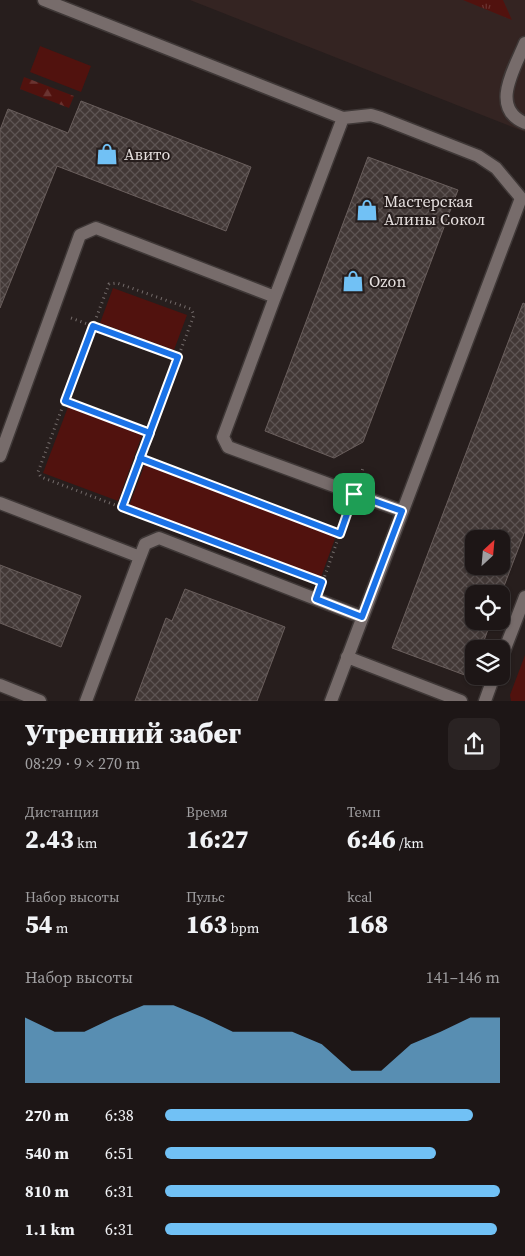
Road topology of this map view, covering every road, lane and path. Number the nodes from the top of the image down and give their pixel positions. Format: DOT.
graph roads {
  1 [pos="44,0"];
  2 [pos="525,43"];
  3 [pos="343,118"];
  4 [pos="525,123"];
  5 [pos="523,199"];
  6 [pos="276,297"];
  7 [pos="53,311"];
  8 [pos="93,326"];
  9 [pos="178,357"];
  10 [pos="65,401"];
  11 [pos="150,433"];
  12 [pos="0,456"];
  13 [pos="140,458"];
  14 [pos="363,468"];
  15 [pos="354,494"];
  16 [pos="0,503"];
  17 [pos="122,507"];
  18 [pos="402,511"];
  19 [pos="158,521"];
  20 [pos="340,534"];
  21 [pos="140,557"];
  22 [pos="313,579"];
  23 [pos="525,597"];
  24 [pos="362,617"];
  25 [pos="508,640"];
  26 [pos="347,657"];
  27 [pos="0,685"];
  28 [pos="491,685"];
  29 [pos="40,701"];
  30 [pos="86,701"];
  31 [pos="330,701"];
  32 [pos="461,701"];
  33 [pos="485,701"];
  1 -- 3 [label="lane"];
  2 -- 4 [label="lane"];
  3 -- 5 [label="lane"];
  3 -- 6 [label="lane"];
  5 -- 18 [label="lane"];
  6 -- 7 [label="lane"];
  6 -- 15 [label="lane"];
  7 -- 8 [label="path"];
  7 -- 12 [label="lane"];
  8 -- 9 [label="path"];
  8 -- 9 [label="path"];
  8 -- 10 [label="path"];
  9 -- 11 [label="path"];
  10 -- 11 [label="path"];
  10 -- 17 [label="path"];
  11 -- 13 [label="path"];
  13 -- 17 [label="path"];
  13 -- 20 [label="path"];
  14 -- 15 [label="path"];
  15 -- 18 [label="lane"];
  15 -- 20 [label="path"];
  16 -- 21 [label="lane"];
  17 -- 19 [label="path"];
  18 -- 24 [label="lane"];
  20 -- 22 [label="path"];
  21 -- 24 [label="lane"];
  21 -- 30 [label="lane"];
  23 -- 25 [label="lane"];
  24 -- 26 [label="lane"];
  26 -- 31 [label="lane"];
  26 -- 32 [label="lane"];
  27 -- 29 [label="lane"];
  28 -- 33 [label="lane"];
}
